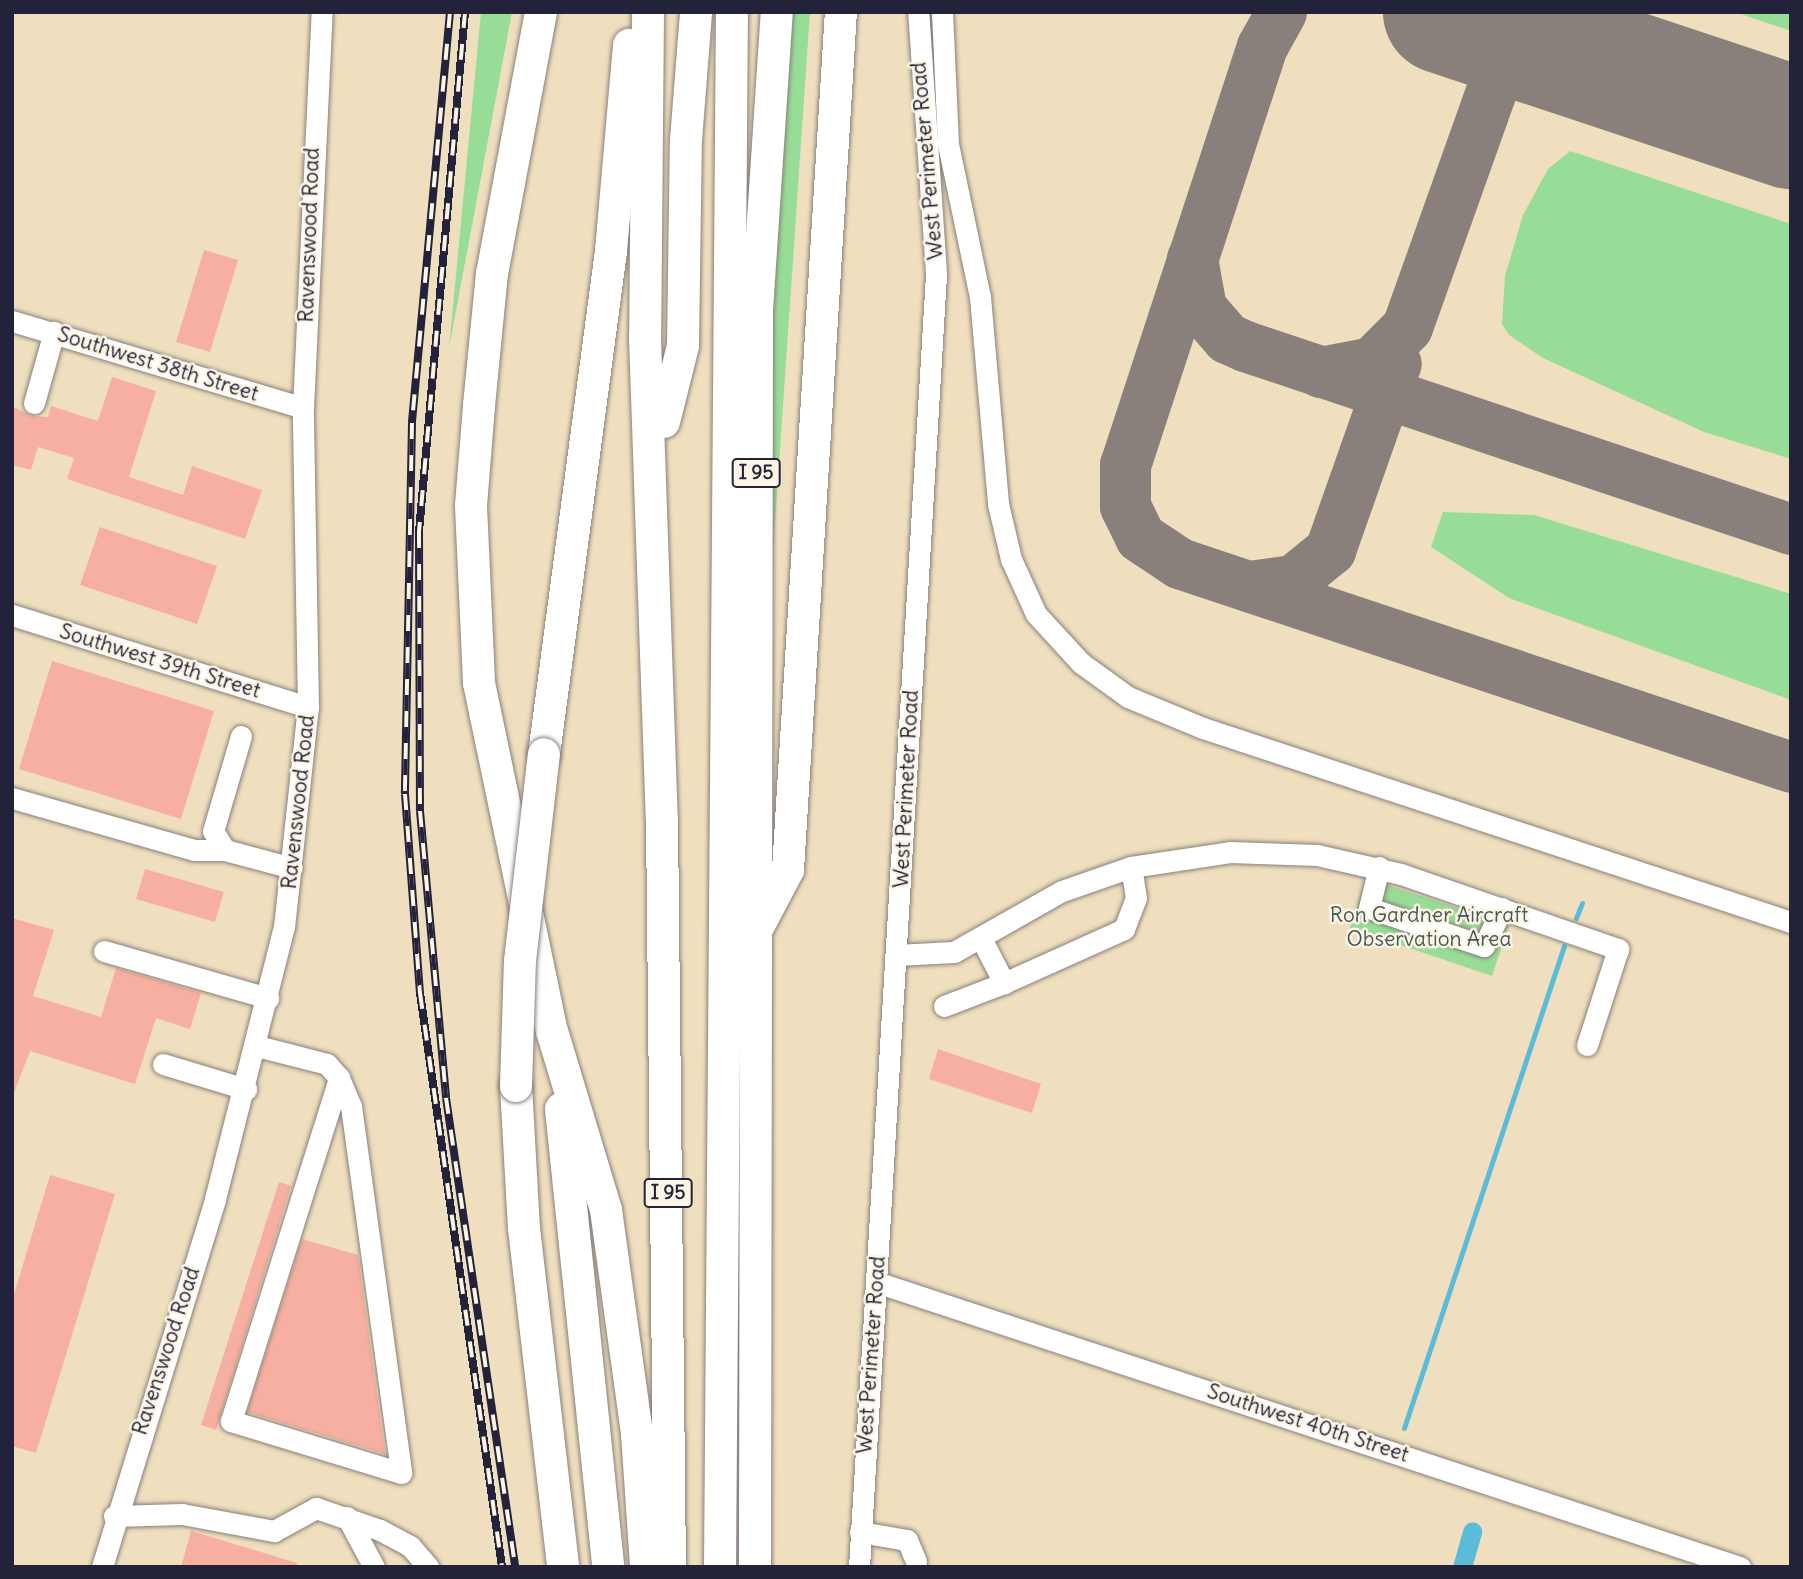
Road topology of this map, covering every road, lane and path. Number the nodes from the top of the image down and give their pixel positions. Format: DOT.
graph roads {
  1 [pos="322,12"];
  2 [pos="541,12"];
  3 [pos="632,12"];
  4 [pos="648,12"];
  5 [pos="666,12"];
  6 [pos="696,12"];
  7 [pos="732,12"];
  8 [pos="754,12"];
  9 [pos="777,12"];
  10 [pos="841,12"];
  11 [pos="918,12"];
  12 [pos="942,12"];
  13 [pos="727,259"];
  14 [pos="12,321"];
  15 [pos="54,332"];
  16 [pos="34,404"];
  17 [pos="303,408"];
  18 [pos="664,422"];
  19 [pos="12,615"];
  20 [pos="308,707"];
  21 [pos="241,736"];
  22 [pos="12,798"];
  23 [pos="225,850"];
  24 [pos="1131,867"];
  25 [pos="1379,867"];
  26 [pos="292,868"];
  27 [pos="1502,908"];
  28 [pos="1791,922"];
  29 [pos="753,935"];
  30 [pos="981,938"];
  31 [pos="104,951"];
  32 [pos="896,955"];
  33 [pos="1004,982"];
  34 [pos="268,998"];
  35 [pos="944,1006"];
  36 [pos="552,1031"];
  37 [pos="1587,1045"];
  38 [pos="257,1046"];
  39 [pos="163,1064"];
  40 [pos="339,1078"];
  41 [pos="246,1089"];
  42 [pos="876,1282"];
  43 [pos="114,1516"];
  44 [pos="347,1517"];
  45 [pos="860,1532"];
  46 [pos="916,1561"];
  47 [pos="101,1566"];
  48 [pos="374,1567"];
  49 [pos="428,1567"];
  50 [pos="563,1567"];
  51 [pos="608,1567"];
  52 [pos="646,1567"];
  53 [pos="670,1567"];
  54 [pos="684,1567"];
  55 [pos="720,1567"];
  56 [pos="755,1567"];
  57 [pos="859,1567"];
  58 [pos="1740,1567"];
  1 -- 17 [label="street, Ravenswood Road"];
  2 -- 36 [label="highway"];
  3 -- 50 [label="highway, bridge"];
  4 -- 53 [label="highway, I 95"];
  5 -- 18 [label="highway"];
  6 -- 18 [label="highway"];
  7 -- 13 [label="highway"];
  8 -- 13 [label="highway"];
  9 -- 29 [label="highway, I 95"];
  10 -- 29 [label="highway"];
  11 -- 32 [label="street, West Perimeter Road"];
  12 -- 28 [label="street"];
  13 -- 55 [label="highway"];
  14 -- 15 [label="street, Southwest 38th Street"];
  15 -- 16 [label="street"];
  15 -- 17 [label="street, Southwest 38th Street"];
  17 -- 20 [label="street, Ravenswood Road"];
  18 -- 54 [label="highway"];
  19 -- 20 [label="street, Southwest 39th Street"];
  20 -- 26 [label="street, Ravenswood Road"];
  21 -- 23 [label="street"];
  22 -- 23 [label="street"];
  23 -- 26 [label="street"];
  24 -- 25 [label="street"];
  24 -- 30 [label="street"];
  24 -- 33 [label="street"];
  25 -- 27 [label="street"];
  25 -- 27 [label="street"];
  26 -- 34 [label="street, Ravenswood Road"];
  27 -- 37 [label="street"];
  29 -- 56 [label="highway, I 95"];
  30 -- 32 [label="street"];
  30 -- 33 [label="street"];
  31 -- 34 [label="street"];
  32 -- 42 [label="street, West Perimeter Road"];
  33 -- 35 [label="street"];
  34 -- 38 [label="street, Ravenswood Road"];
  36 -- 51 [label="highway"];
  36 -- 52 [label="highway"];
  38 -- 40 [label="street"];
  38 -- 41 [label="street, Ravenswood Road"];
  39 -- 41 [label="street"];
  40 -- 40 [label="street"];
  41 -- 43 [label="street, Ravenswood Road"];
  42 -- 45 [label="street, West Perimeter Road"];
  42 -- 58 [label="street, Southwest 40th Street"];
  43 -- 44 [label="street"];
  43 -- 47 [label="street, Ravenswood Road"];
  44 -- 48 [label="street"];
  44 -- 49 [label="street"];
  45 -- 46 [label="street"];
  45 -- 57 [label="street, West Perimeter Road"];
}
